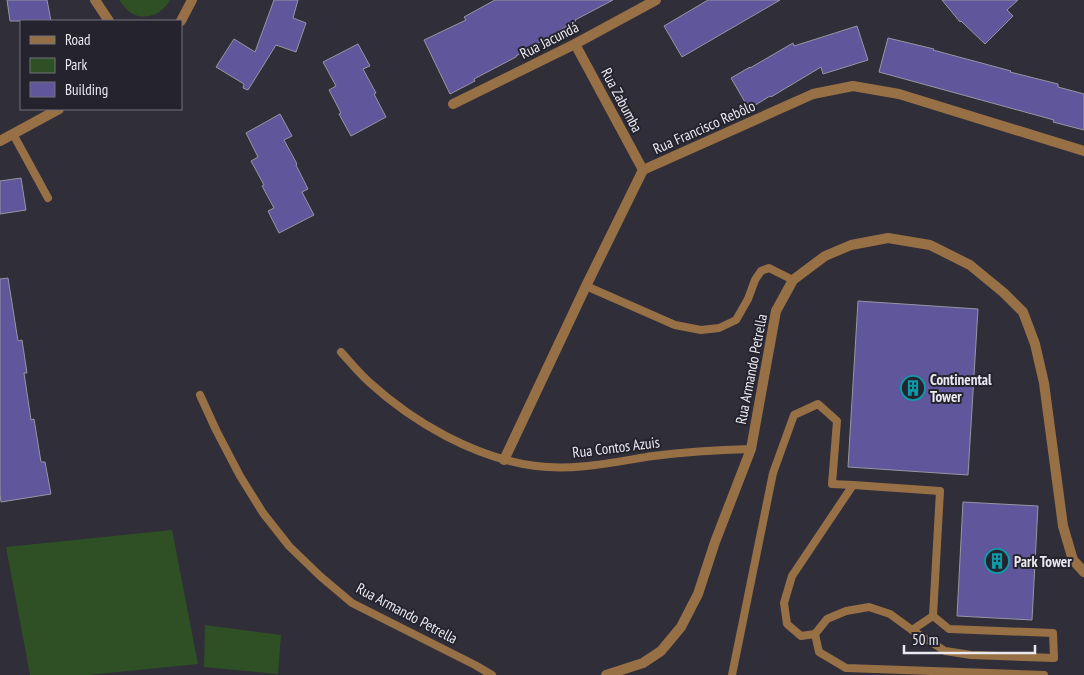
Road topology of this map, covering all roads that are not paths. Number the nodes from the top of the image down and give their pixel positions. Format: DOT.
graph roads {
  1 [pos="95,0"];
  2 [pos="192,0"];
  3 [pos="656,0"];
  4 [pos="108,20"];
  5 [pos="182,20"];
  6 [pos="575,44"];
  7 [pos="453,104"];
  8 [pos="57,110"];
  9 [pos="13,134"];
  10 [pos="0,141"];
  11 [pos="1084,151"];
  12 [pos="643,170"];
  13 [pos="48,198"];
  14 [pos="793,280"];
  15 [pos="586,286"];
  16 [pos="341,352"];
  17 [pos="200,395"];
  18 [pos="751,449"];
  19 [pos="504,460"];
  20 [pos="853,485"];
  21 [pos="1084,572"];
  22 [pos="933,616"];
  23 [pos="912,630"];
  24 [pos="815,634"];
  25 [pos="492,675"];
  26 [pos="606,675"];
  27 [pos="732,675"];
  28 [pos="1044,675"];
  1 -- 4 [label="street"];
  2 -- 5 [label="street"];
  3 -- 6 [label="street, Rua Jacundá"];
  6 -- 7 [label="street, Rua Jacundá"];
  6 -- 12 [label="street, Rua Zabumba"];
  8 -- 9 [label="street"];
  9 -- 10 [label="street"];
  9 -- 13 [label="lane"];
  11 -- 12 [label="street, Rua Francisco Rebôlo"];
  12 -- 15 [label="street, Rua Francisco Rebôlo"];
  14 -- 15 [label="lane"];
  14 -- 18 [label="street, Rua Armando Petrella"];
  14 -- 21 [label="street, Rua Armando Petrella"];
  15 -- 19 [label="street, Rua Francisco Rebôlo"];
  16 -- 19 [label="lane, Rua Contos Azuis"];
  17 -- 25 [label="lane, Rua Armando Petrella"];
  18 -- 19 [label="lane, Rua Contos Azuis"];
  18 -- 26 [label="street, Rua Armando Petrella"];
  20 -- 22 [label="lane"];
  20 -- 24 [label="lane"];
  20 -- 27 [label="lane"];
  22 -- 23 [label="lane"];
  22 -- 23 [label="lane"];
  23 -- 24 [label="lane"];
  24 -- 28 [label="lane"];
}
